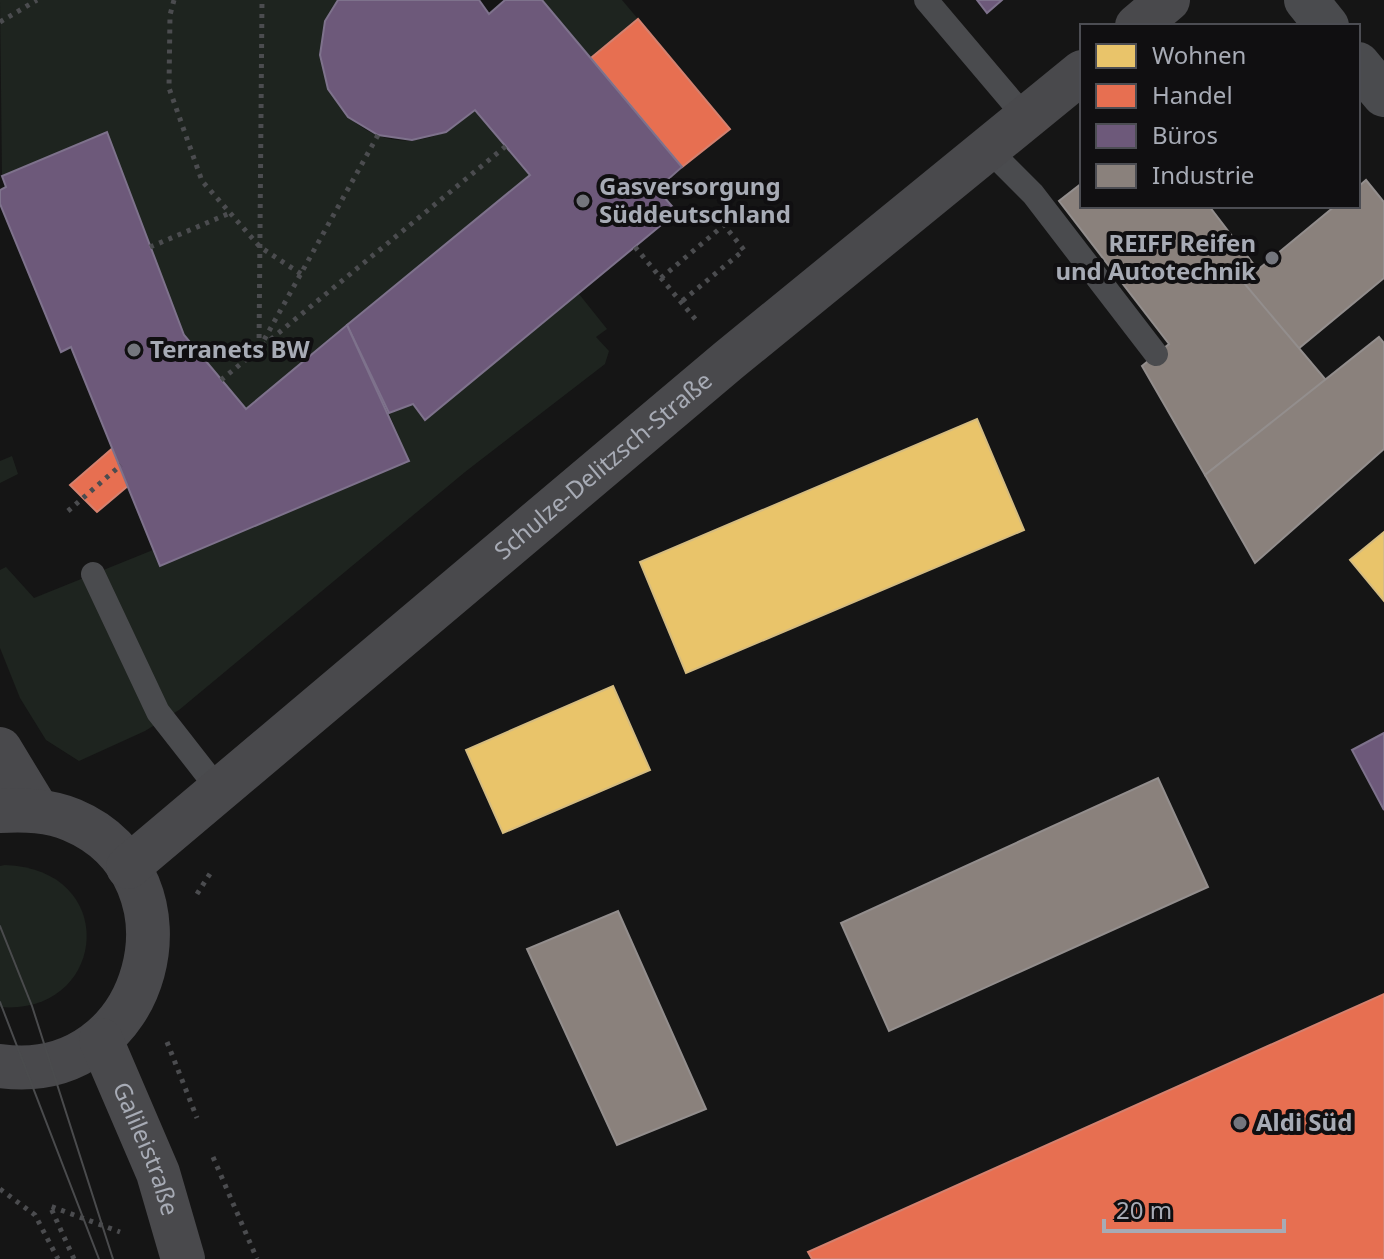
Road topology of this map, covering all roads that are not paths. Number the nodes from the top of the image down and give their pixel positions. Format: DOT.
graph roads {
  1 [pos="926,0"];
  2 [pos="1168,0"];
  3 [pos="1306,0"];
  4 [pos="1139,24"];
  5 [pos="1325,24"];
  6 [pos="1360,66"];
  7 [pos="1080,74"];
  8 [pos="1384,95"];
  9 [pos="1026,118"];
  10 [pos="988,149"];
  11 [pos="1156,354"];
  12 [pos="93,574"];
  13 [pos="0,749"];
  14 [pos="219,790"];
  15 [pos="19,810"];
  16 [pos="128,867"];
  17 [pos="101,1040"];
  18 [pos="0,1066"];
  19 [pos="183,1259"];
  1 -- 9 [label="lane"];
  2 -- 4 [label="street"];
  3 -- 5 [label="street"];
  6 -- 8 [label="street"];
  7 -- 9 [label="street, Schulze-Delitzsch-Straße"];
  9 -- 10 [label="street, Schulze-Delitzsch-Straße"];
  10 -- 11 [label="lane"];
  10 -- 14 [label="street, Schulze-Delitzsch-Straße"];
  12 -- 14 [label="lane"];
  13 -- 15 [label="street"];
  14 -- 16 [label="street, Schulze-Delitzsch-Straße"];
  15 -- 16 [label="street"];
  16 -- 17 [label="street"];
  17 -- 18 [label="street"];
  17 -- 19 [label="street, Galileistraße"];
}
